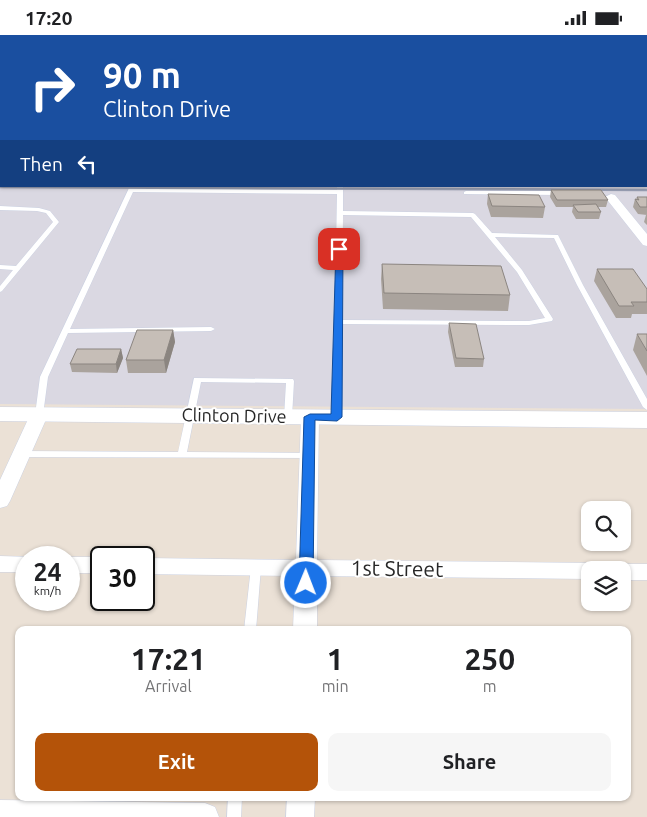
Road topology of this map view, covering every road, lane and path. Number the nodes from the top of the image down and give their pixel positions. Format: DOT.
graph roads {
  1 [pos="132,188"];
  2 [pos="340,189"];
  3 [pos="466,193"];
  4 [pos="567,193"];
  5 [pos="609,196"];
  6 [pos="0,208"];
  7 [pos="340,213"];
  8 [pos="490,235"];
  9 [pos="647,242"];
  10 [pos="0,267"];
  11 [pos="17,268"];
  12 [pos="0,290"];
  13 [pos="338,322"];
  14 [pos="211,329"];
  15 [pos="66,331"];
  16 [pos="647,407"];
  17 [pos="0,414"];
  18 [pos="39,415"];
  19 [pos="189,416"];
  20 [pos="299,417"];
  21 [pos="337,417"];
  22 [pos="647,420"];
  23 [pos="21,454"];
  24 [pos="182,455"];
  25 [pos="309,457"];
  26 [pos="0,501"];
  27 [pos="0,564"];
  28 [pos="15,564"];
  29 [pos="155,566"];
  30 [pos="256,567"];
  31 [pos="306,568"];
  32 [pos="581,571"];
  33 [pos="631,572"];
  34 [pos="647,572"];
  35 [pos="250,626"];
  36 [pos="304,626"];
  37 [pos="235,801"];
  38 [pos="300,801"];
  39 [pos="0,814"];
  40 [pos="205,817"];
  41 [pos="234,817"];
  42 [pos="300,817"];
  1 -- 2 [label="lane"];
  1 -- 15 [label="lane"];
  2 -- 7 [label="lane"];
  3 -- 4 [label="lane"];
  5 -- 9 [label="street"];
  6 -- 11 [label="lane"];
  7 -- 8 [label="lane"];
  7 -- 13 [label="lane"];
  8 -- 13 [label="lane"];
  8 -- 16 [label="lane"];
  10 -- 11 [label="lane"];
  11 -- 12 [label="lane"];
  13 -- 21 [label="lane"];
  14 -- 15 [label="lane"];
  15 -- 18 [label="lane"];
  17 -- 18 [label="main road, Clinton Drive"];
  18 -- 19 [label="main road, Clinton Drive"];
  18 -- 23 [label="street"];
  19 -- 20 [label="main road, Clinton Drive"];
  19 -- 20 [label="lane"];
  19 -- 24 [label="lane"];
  20 -- 21 [label="main road, Clinton Drive"];
  20 -- 25 [label="street"];
  21 -- 22 [label="main road, Clinton Drive"];
  23 -- 24 [label="lane"];
  23 -- 26 [label="street"];
  24 -- 25 [label="lane"];
  25 -- 31 [label="street"];
  27 -- 28 [label="street"];
  29 -- 30 [label="street, 1st Street"];
  30 -- 31 [label="street, 1st Street"];
  30 -- 35 [label="lane"];
  31 -- 32 [label="street, 1st Street"];
  31 -- 36 [label="street"];
  33 -- 34 [label="street"];
  37 -- 41 [label="lane"];
  38 -- 42 [label="street"];
  39 -- 40 [label="street"];
}
